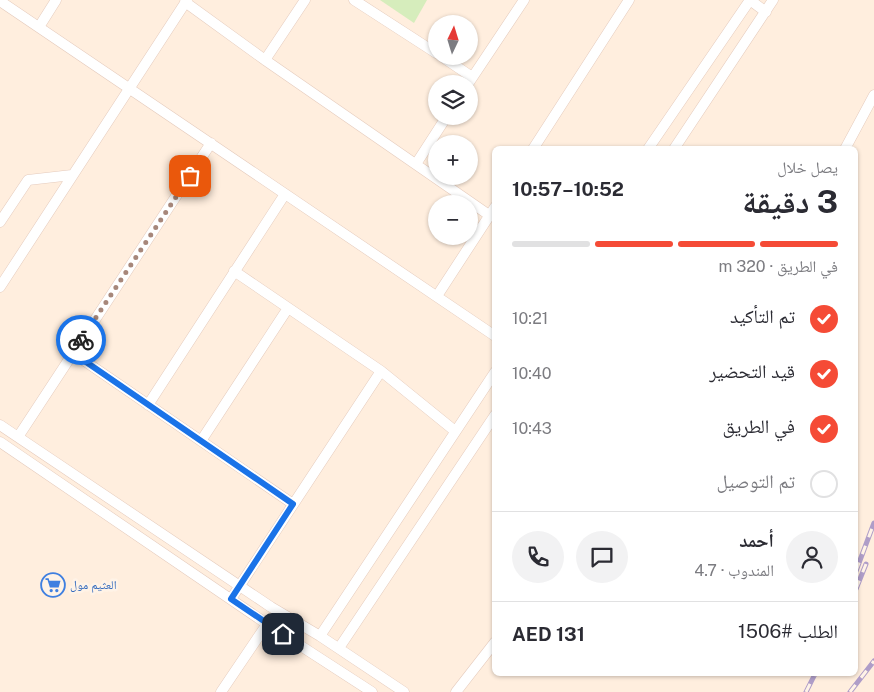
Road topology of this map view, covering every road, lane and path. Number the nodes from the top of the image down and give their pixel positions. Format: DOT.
graph roads {
  1 [pos="56,0"];
  2 [pos="305,0"];
  3 [pos="354,0"];
  4 [pos="524,0"];
  5 [pos="629,0"];
  6 [pos="750,0"];
  7 [pos="774,0"];
  8 [pos="0,1"];
  9 [pos="186,1"];
  10 [pos="766,12"];
  11 [pos="39,27"];
  12 [pos="428,49"];
  13 [pos="265,60"];
  14 [pos="451,65"];
  15 [pos="464,75"];
  16 [pos="473,75"];
  17 [pos="129,88"];
  18 [pos="874,95"];
  19 [pos="441,125"];
  20 [pos="211,143"];
  21 [pos="535,146"];
  22 [pos="650,146"];
  23 [pos="676,146"];
  24 [pos="847,146"];
  25 [pos="416,164"];
  26 [pos="72,175"];
  27 [pos="285,194"];
  28 [pos="492,211"];
  29 [pos="0,222"];
  30 [pos="234,271"];
  31 [pos="0,285"];
  32 [pos="437,296"];
  33 [pos="288,308"];
  34 [pos="492,334"];
  35 [pos="73,353"];
  36 [pos="381,372"];
  37 [pos="492,376"];
  38 [pos="148,404"];
  39 [pos="492,419"];
  40 [pos="0,425"];
  41 [pos="455,431"];
  42 [pos="18,437"];
  43 [pos="201,441"];
  44 [pos="0,442"];
  45 [pos="293,504"];
  46 [pos="240,587"];
  47 [pos="231,599"];
  48 [pos="267,624"];
  49 [pos="320,636"];
  50 [pos="492,646"];
  51 [pos="339,648"];
  52 [pos="221,692"];
  53 [pos="372,692"];
  54 [pos="404,692"];
  55 [pos="456,692"];
  1 -- 11 [label="street"];
  2 -- 13 [label="street"];
  3 -- 12 [label="street"];
  4 -- 16 [label="street"];
  5 -- 21 [label="street"];
  6 -- 10 [label="street"];
  6 -- 22 [label="street"];
  7 -- 10 [label="street"];
  8 -- 11 [label="street"];
  9 -- 13 [label="street"];
  9 -- 17 [label="street"];
  10 -- 23 [label="street"];
  11 -- 17 [label="street"];
  13 -- 25 [label="street"];
  14 -- 15 [label="street"];
  17 -- 20 [label="street"];
  17 -- 26 [label="street"];
  18 -- 24 [label="street"];
  19 -- 25 [label="street"];
  20 -- 27 [label="street"];
  20 -- 35 [label="street"];
  25 -- 28 [label="street"];
  26 -- 29 [label="street"];
  26 -- 31 [label="street"];
  27 -- 30 [label="street"];
  27 -- 32 [label="street"];
  28 -- 32 [label="street"];
  30 -- 33 [label="street"];
  30 -- 38 [label="street"];
  32 -- 34 [label="street"];
  33 -- 36 [label="street"];
  33 -- 43 [label="street"];
  35 -- 38 [label="street"];
  35 -- 42 [label="street"];
  36 -- 41 [label="street"];
  36 -- 45 [label="street"];
  37 -- 41 [label="street"];
  38 -- 43 [label="street"];
  39 -- 51 [label="street"];
  40 -- 42 [label="street"];
  41 -- 49 [label="street"];
  42 -- 46 [label="street"];
  43 -- 45 [label="street"];
  44 -- 47 [label="street"];
  45 -- 46 [label="street"];
  46 -- 47 [label="street"];
  46 -- 49 [label="street"];
  47 -- 48 [label="street"];
  48 -- 52 [label="street"];
  48 -- 53 [label="street"];
  49 -- 51 [label="street"];
  50 -- 55 [label="street"];
  51 -- 54 [label="street"];
}
